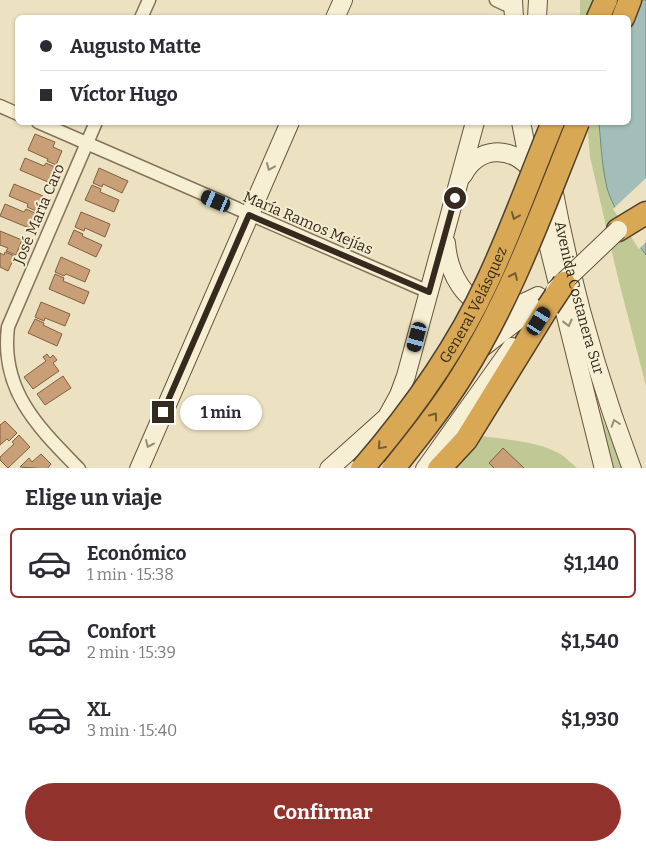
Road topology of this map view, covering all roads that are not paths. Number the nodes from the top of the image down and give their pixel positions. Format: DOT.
graph roads {
  1 [pos="149,0"];
  2 [pos="343,0"];
  3 [pos="496,0"];
  4 [pos="538,0"];
  5 [pos="606,0"];
  6 [pos="630,0"];
  7 [pos="513,8"];
  8 [pos="142,15"];
  9 [pos="336,15"];
  10 [pos="537,15"];
  11 [pos="599,15"];
  12 [pos="624,15"];
  13 [pos="0,106"];
  14 [pos="15,113"];
  15 [pos="45,125"];
  16 [pos="95,125"];
  17 [pos="289,125"];
  18 [pos="474,125"];
  19 [pos="521,125"];
  20 [pos="544,125"];
  21 [pos="552,125"];
  22 [pos="577,125"];
  23 [pos="86,144"];
  24 [pos="530,168"];
  25 [pos="460,182"];
  26 [pos="646,203"];
  27 [pos="646,213"];
  28 [pos="249,215"];
  29 [pos="447,230"];
  30 [pos="618,230"];
  31 [pos="564,283"];
  32 [pos="429,292"];
  33 [pos="546,301"];
  34 [pos="388,415"];
  35 [pos="79,468"];
  36 [pos="139,468"];
  37 [pos="329,468"];
  38 [pos="362,468"];
  39 [pos="393,468"];
  40 [pos="424,468"];
  41 [pos="439,468"];
  42 [pos="604,468"];
  43 [pos="632,468"];
  1 -- 8 [label="street"];
  2 -- 9 [label="main road"];
  3 -- 7 [label="street"];
  4 -- 10 [label="main road"];
  5 -- 11 [label="highway"];
  6 -- 12 [label="highway"];
  13 -- 14 [label="street"];
  15 -- 23 [label="street, María Ramos Mejías"];
  16 -- 23 [label="street, José María Caro"];
  17 -- 28 [label="main road, one-way"];
  18 -- 25 [label="main road"];
  19 -- 24 [label="main road, Avenida Costanera Sur"];
  43 -- 20 [label="main road, Avenida Costanera Sur, one-way"];
  21 -- 38 [label="highway, General Velásquez, one-way, bridge"];
  39 -- 22 [label="highway, General Velásquez, one-way, bridge"];
  23 -- 28 [label="street, María Ramos Mejías"];
  23 -- 35 [label="street, José María Caro"];
  24 -- 25 [label="main road"];
  24 -- 42 [label="main road, Avenida Costanera Sur, one-way"];
  25 -- 29 [label="main road"];
  26 -- 30 [label="main road"];
  27 -- 30 [label="highway"];
  28 -- 32 [label="street, María Ramos Mejías"];
  28 -- 36 [label="main road, one-way"];
  29 -- 32 [label="main road"];
  29 -- 33 [label="main road"];
  30 -- 31 [label="main road, bridge"];
  31 -- 33 [label="highway, bridge"];
  32 -- 34 [label="main road"];
  33 -- 34 [label="main road"];
  33 -- 40 [label="main road"];
  33 -- 41 [label="highway"];
  34 -- 37 [label="main road"];
}
